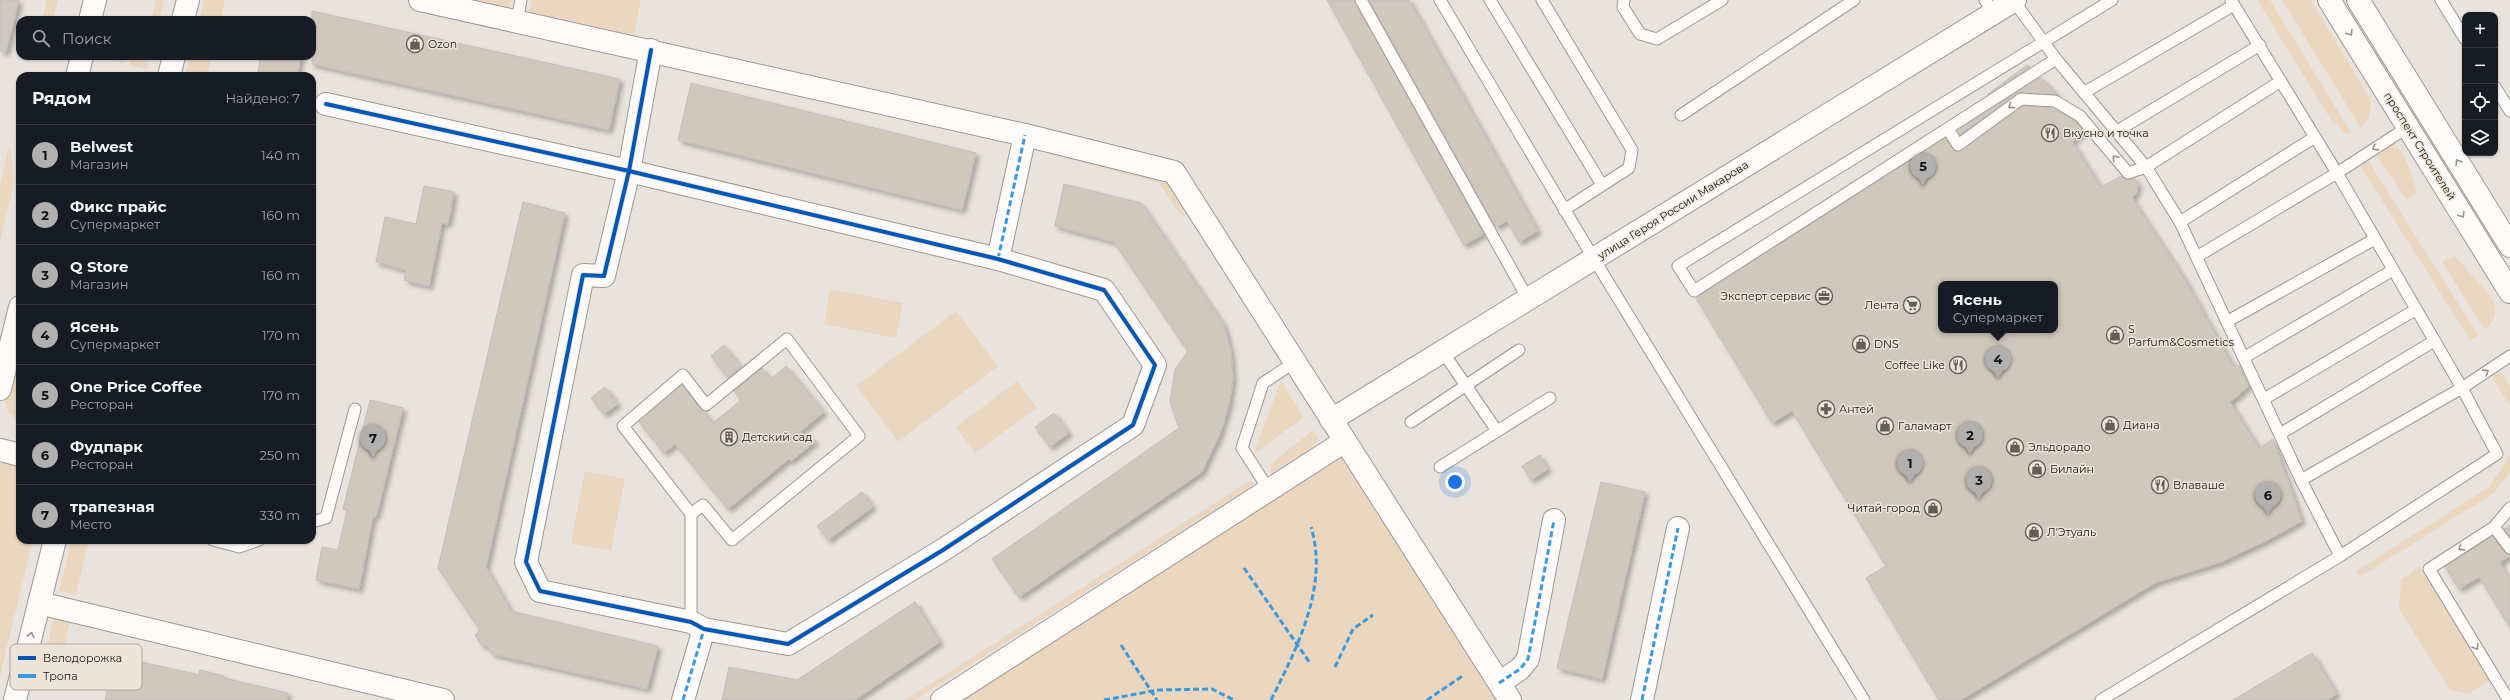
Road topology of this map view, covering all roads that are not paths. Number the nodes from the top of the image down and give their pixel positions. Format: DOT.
graph roads {
  1 [pos="95,0"];
  2 [pos="188,0"];
  3 [pos="420,0"];
  4 [pos="521,0"];
  5 [pos="1360,0"];
  6 [pos="1440,0"];
  7 [pos="1490,0"];
  8 [pos="1542,0"];
  9 [pos="1624,0"];
  10 [pos="1722,0"];
  11 [pos="1854,0"];
  12 [pos="2014,0"];
  13 [pos="2112,0"];
  14 [pos="2329,0"];
  15 [pos="2358,0"];
  16 [pos="2441,0"];
  17 [pos="2233,2"];
  18 [pos="1989,7"];
  19 [pos="91,16"];
  20 [pos="184,16"];
  21 [pos="517,21"];
  22 [pos="2462,34"];
  23 [pos="2042,41"];
  24 [pos="2260,45"];
  25 [pos="651,50"];
  26 [pos="2056,59"];
  27 [pos="81,60"];
  28 [pos="173,60"];
  29 [pos="78,72"];
  30 [pos="170,72"];
  31 [pos="2281,81"];
  32 [pos="2085,92"];
  33 [pos="2498,92"];
  34 [pos="326,104"];
  35 [pos="2510,111"];
  36 [pos="1681,115"];
  37 [pos="2408,127"];
  38 [pos="1948,129"];
  39 [pos="2117,131"];
  40 [pos="1025,135"];
  41 [pos="2315,137"];
  42 [pos="2146,167"];
  43 [pos="629,172"];
  44 [pos="2337,173"];
  45 [pos="1602,186"];
  46 [pos="1564,210"];
  47 [pos="2180,222"];
  48 [pos="2375,239"];
  49 [pos="2510,246"];
  50 [pos="2198,256"];
  51 [pos="998,259"];
  52 [pos="1594,259"];
  53 [pos="2393,270"];
  54 [pos="2510,292"];
  55 [pos="1528,299"];
  56 [pos="2415,310"];
  57 [pos="2228,321"];
  58 [pos="16,323"];
  59 [pos="2434,341"];
  60 [pos="1519,350"];
  61 [pos="1443,352"];
  62 [pos="2510,356"];
  63 [pos="2245,357"];
  64 [pos="1295,362"];
  65 [pos="1465,386"];
  66 [pos="2462,388"];
  67 [pos="0,389"];
  68 [pos="1550,398"];
  69 [pos="2264,398"];
  70 [pos="355,409"];
  71 [pos="1331,420"];
  72 [pos="1411,422"];
  73 [pos="1497,431"];
  74 [pos="2280,434"];
  75 [pos="1345,441"];
  76 [pos="0,450"];
  77 [pos="16,454"];
  78 [pos="1440,467"];
  79 [pos="2301,480"];
  80 [pos="1269,490"];
  81 [pos="2510,508"];
  82 [pos="691,514"];
  83 [pos="1554,520"];
  84 [pos="316,521"];
  85 [pos="2494,527"];
  86 [pos="1678,528"];
  87 [pos="54,544"];
  88 [pos="228,544"];
  89 [pos="248,544"];
  90 [pos="2510,548"];
  91 [pos="2340,556"];
  92 [pos="39,603"];
  93 [pos="697,626"];
  94 [pos="29,644"];
  95 [pos="17,690"];
  96 [pos="1504,691"];
  97 [pos="2510,698"];
  98 [pos="15,700"];
  99 [pos="443,700"];
  100 [pos="684,700"];
  101 [pos="942,700"];
  102 [pos="1642,700"];
  103 [pos="1864,700"];
  104 [pos="2102,700"];
  1 -- 19 [label="street"];
  2 -- 20 [label="street"];
  3 -- 21 [label="street"];
  4 -- 21 [label="lane"];
  5 -- 55 [label="lane"];
  6 -- 46 [label="lane"];
  7 -- 45 [label="lane"];
  8 -- 45 [label="lane"];
  9 -- 10 [label="lane"];
  11 -- 36 [label="lane"];
  12 -- 18 [label="street, улица Героя России Макарова"];
  12 -- 23 [label="lane"];
  13 -- 23 [label="lane"];
  14 -- 37 [label="street, проспект Строителей, one-way"];
  49 -- 15 [label="street, one-way"];
  16 -- 22 [label="lane"];
  17 -- 24 [label="lane"];
  17 -- 32 [label="lane"];
  18 -- 52 [label="street, улица Героя России Макарова"];
  21 -- 25 [label="street"];
  23 -- 26 [label="lane"];
  23 -- 38 [label="lane"];
  24 -- 31 [label="lane"];
  24 -- 39 [label="lane"];
  25 -- 40 [label="street"];
  25 -- 43 [label="street"];
  26 -- 32 [label="lane"];
  26 -- 38 [label="lane"];
  27 -- 29 [label="street"];
  28 -- 30 [label="street"];
  31 -- 41 [label="lane"];
  31 -- 42 [label="lane"];
  32 -- 39 [label="lane"];
  33 -- 35 [label="lane"];
  34 -- 43 [label="street"];
  37 -- 44 [label="lane, one-way"];
  37 -- 54 [label="street, проспект Строителей, one-way"];
  42 -- 38 [label="lane, one-way"];
  39 -- 42 [label="lane"];
  40 -- 51 [label="street"];
  40 -- 64 [label="street"];
  41 -- 44 [label="lane"];
  41 -- 47 [label="lane"];
  42 -- 47 [label="lane"];
  43 -- 51 [label="street"];
  43 -- 93 [label="street"];
  44 -- 48 [label="lane"];
  44 -- 50 [label="lane"];
  45 -- 46 [label="lane"];
  46 -- 52 [label="lane"];
  47 -- 50 [label="lane"];
  48 -- 53 [label="lane"];
  48 -- 57 [label="lane"];
  50 -- 57 [label="lane"];
  51 -- 93 [label="street"];
  52 -- 55 [label="street, улица Героя России Макарова"];
  52 -- 103 [label="lane"];
  53 -- 56 [label="lane"];
  53 -- 63 [label="lane"];
  55 -- 61 [label="street, улица Героя России Макарова"];
  56 -- 59 [label="lane"];
  56 -- 69 [label="lane"];
  57 -- 63 [label="lane"];
  58 -- 67 [label="street"];
  59 -- 66 [label="lane"];
  59 -- 74 [label="lane"];
  60 -- 65 [label="lane"];
  61 -- 65 [label="lane"];
  61 -- 71 [label="street, улица Героя России Макарова"];
  66 -- 62 [label="lane, one-way"];
  63 -- 69 [label="lane"];
  64 -- 71 [label="street"];
  64 -- 80 [label="lane"];
  65 -- 72 [label="lane"];
  65 -- 73 [label="lane"];
  66 -- 79 [label="lane"];
  66 -- 91 [label="lane"];
  68 -- 73 [label="lane"];
  69 -- 74 [label="lane"];
  70 -- 84 [label="lane"];
  71 -- 75 [label="street"];
  73 -- 78 [label="lane"];
  74 -- 79 [label="lane"];
  75 -- 80 [label="street"];
  75 -- 96 [label="street"];
  76 -- 77 [label="street"];
  79 -- 91 [label="lane"];
  80 -- 101 [label="street"];
  81 -- 85 [label="lane"];
  82 -- 82 [label="lane"];
  82 -- 93 [label="lane"];
  83 -- 96 [label="street"];
  85 -- 90 [label="lane"];
  85 -- 97 [label="lane, one-way"];
  86 -- 102 [label="street"];
  87 -- 92 [label="street"];
  88 -- 89 [label="lane"];
  91 -- 104 [label="lane"];
  94 -- 92 [label="street, one-way"];
  92 -- 99 [label="street"];
  93 -- 100 [label="street"];
  98 -- 95 [label="street, one-way"];
}
